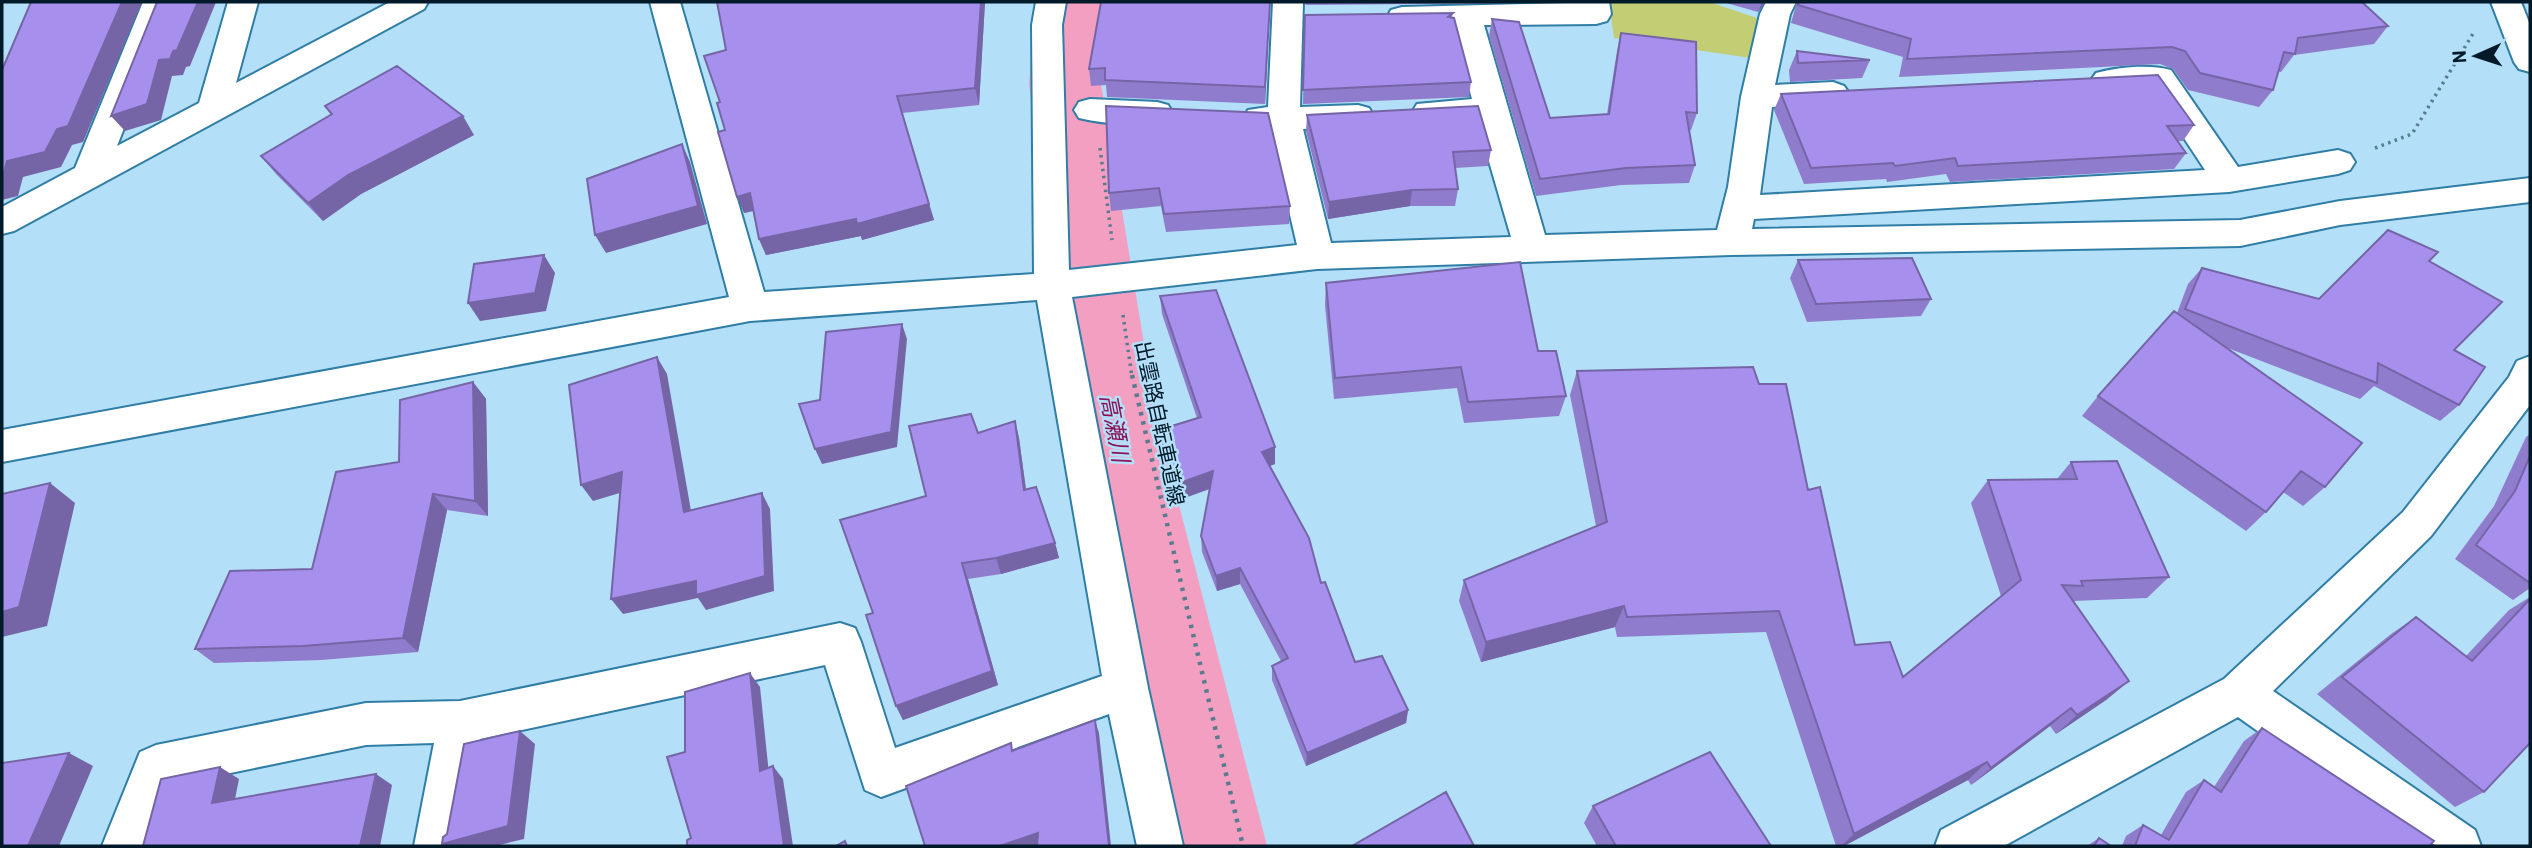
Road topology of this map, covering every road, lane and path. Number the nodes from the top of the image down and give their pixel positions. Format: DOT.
graph roads {
  1 [pos="159,2"];
  2 [pos="243,2"];
  3 [pos="414,2"];
  4 [pos="665,2"];
  5 [pos="1051,2"];
  6 [pos="1594,2"];
  7 [pos="1781,2"];
  8 [pos="2515,10"];
  9 [pos="1297,13"];
  10 [pos="1466,16"];
  11 [pos="1370,17"];
  12 [pos="2480,23"];
  13 [pos="2530,62"];
  14 [pos="2076,81"];
  15 [pos="1868,92"];
  16 [pos="1757,97"];
  17 [pos="214,107"];
  18 [pos="1490,109"];
  19 [pos="1090,110"];
  20 [pos="1187,114"];
  21 [pos="1229,117"];
  22 [pos="1284,119"];
  23 [pos="2338,162"];
  24 [pos="89,173"];
  25 [pos="2229,180"];
  26 [pos="2530,190"];
  27 [pos="1740,208"];
  28 [pos="2,222"];
  29 [pos="1731,242"];
  30 [pos="1532,249"];
  31 [pos="1317,256"];
  32 [pos="1117,277"];
  33 [pos="1052,286"];
  34 [pos="750,307"];
  35 [pos="2530,371"];
  36 [pos="2,446"];
  37 [pos="1126,688"];
  38 [pos="2240,693"];
  39 [pos="460,722"];
  40 [pos="125,846"];
  41 [pos="438,846"];
  42 [pos="1160,846"];
  43 [pos="1243,846"];
  44 [pos="1958,846"];
  45 [pos="2458,846"];
  1 -- 24 [label="street"];
  2 -- 17 [label="street"];
  3 -- 17 [label="street"];
  4 -- 34 [label="street"];
  5 -- 33 [label="street"];
  6 -- 10 [label="street"];
  7 -- 16 [label="street"];
  8 -- 13 [label="street"];
  9 -- 22 [label="street"];
  10 -- 11 [label="street"];
  10 -- 18 [label="street"];
  12 -- 23 [label="path"];
  14 -- 25 [label="street"];
  15 -- 16 [label="street"];
  16 -- 27 [label="street"];
  17 -- 24 [label="street"];
  18 -- 22 [label="street"];
  18 -- 30 [label="street"];
  19 -- 20 [label="street"];
  19 -- 32 [label="path, 出雲路自転車道線"];
  21 -- 22 [label="street"];
  22 -- 31 [label="street"];
  23 -- 25 [label="street"];
  24 -- 28 [label="street"];
  25 -- 27 [label="street"];
  26 -- 29 [label="street"];
  27 -- 29 [label="street"];
  29 -- 30 [label="street"];
  30 -- 31 [label="street"];
  31 -- 32 [label="street"];
  32 -- 33 [label="street"];
  32 -- 43 [label="path, 出雲路自転車道線"];
  33 -- 34 [label="street"];
  33 -- 37 [label="street"];
  34 -- 36 [label="street"];
  35 -- 38 [label="street"];
  37 -- 39 [label="street"];
  37 -- 42 [label="street"];
  38 -- 44 [label="street"];
  38 -- 45 [label="street"];
  39 -- 40 [label="street"];
  39 -- 41 [label="street"];
}
